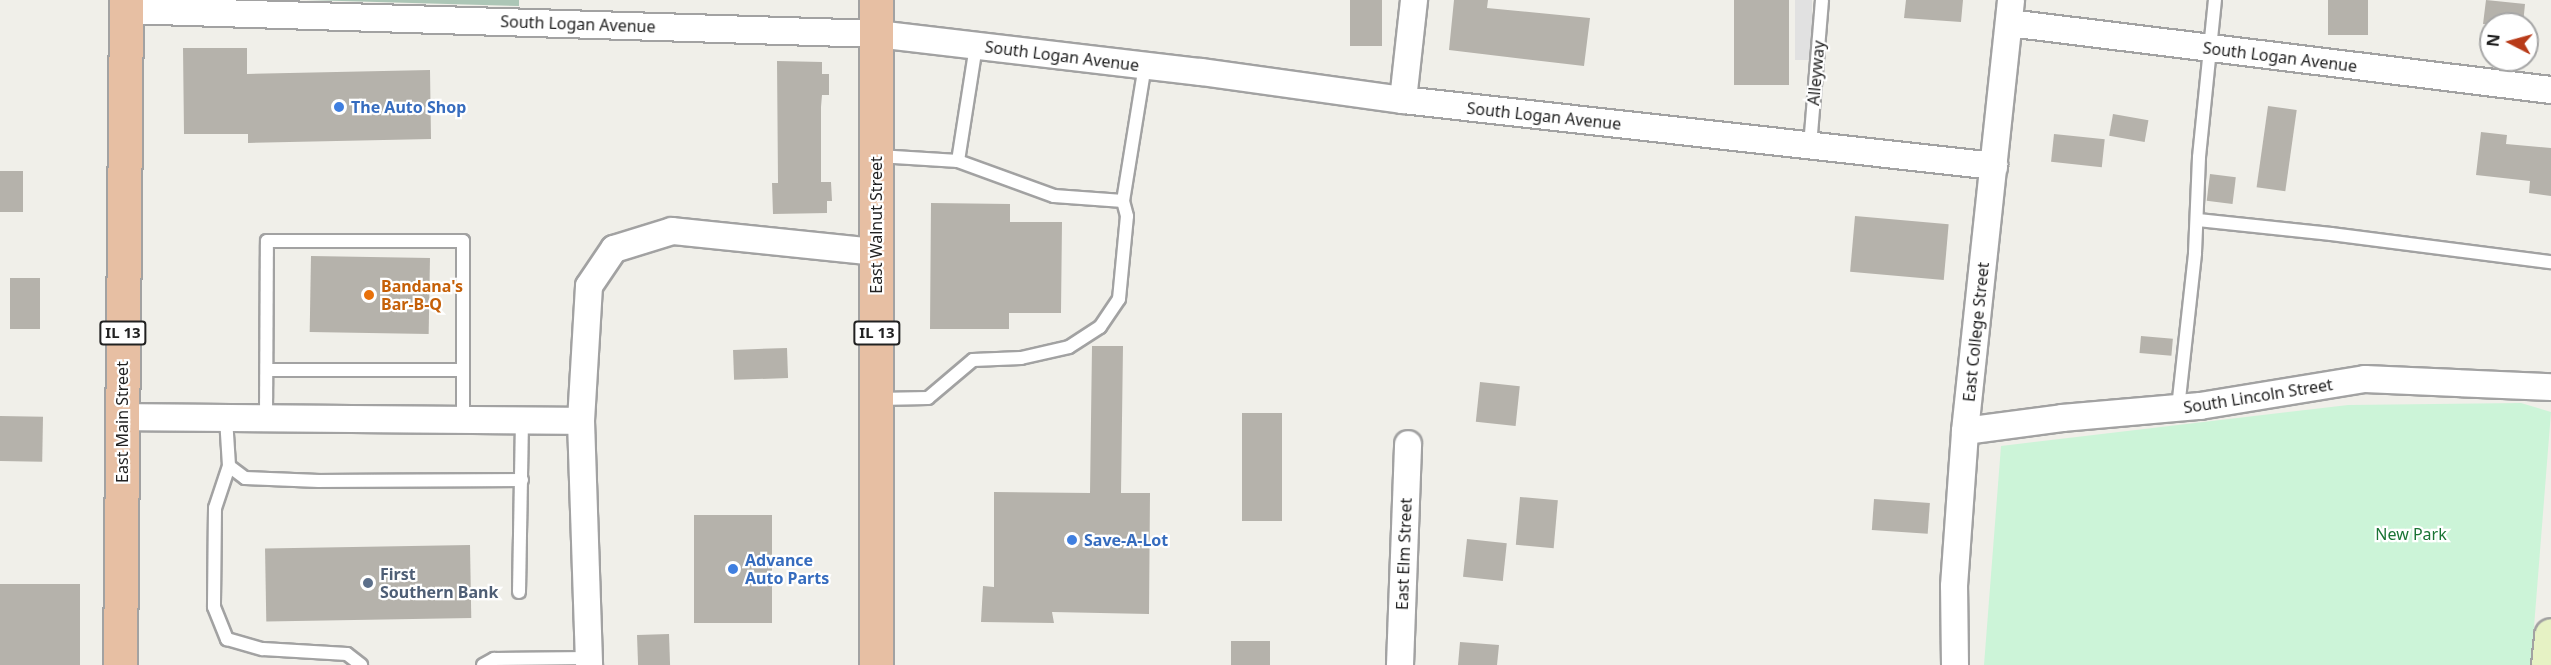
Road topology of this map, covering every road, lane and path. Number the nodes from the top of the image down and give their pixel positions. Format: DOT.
graph roads {
  1 [pos="876,0"];
  2 [pos="1414,0"];
  3 [pos="1822,0"];
  4 [pos="2215,0"];
  5 [pos="126,5"];
  6 [pos="2010,11"];
  7 [pos="876,34"];
  8 [pos="976,46"];
  9 [pos="2211,48"];
  10 [pos="1145,65"];
  11 [pos="2551,90"];
  12 [pos="1403,100"];
  13 [pos="1810,146"];
  14 [pos="876,156"];
  15 [pos="958,161"];
  16 [pos="1994,166"];
  17 [pos="1123,201"];
  18 [pos="2198,220"];
  19 [pos="876,252"];
  20 [pos="2551,262"];
  21 [pos="267,370"];
  22 [pos="463,370"];
  23 [pos="2551,387"];
  24 [pos="877,399"];
  25 [pos="2178,408"];
  26 [pos="122,417"];
  27 [pos="226,418"];
  28 [pos="266,418"];
  29 [pos="464,420"];
  30 [pos="581,421"];
  31 [pos="522,422"];
  32 [pos="1965,431"];
  33 [pos="1408,444"];
  34 [pos="229,466"];
  35 [pos="522,480"];
  36 [pos="519,592"];
  37 [pos="589,661"];
  38 [pos="120,665"];
  39 [pos="361,665"];
  40 [pos="483,665"];
  41 [pos="876,665"];
  42 [pos="1400,665"];
  43 [pos="1955,665"];
  1 -- 7 [label="highway, East Walnut Street / IL 13"];
  2 -- 12 [label="street"];
  3 -- 13 [label="lane, Alleyway"];
  4 -- 9 [label="lane"];
  5 -- 7 [label="street, South Logan Avenue"];
  5 -- 26 [label="highway, East Main Street / IL 13"];
  6 -- 9 [label="street, South Logan Avenue"];
  6 -- 16 [label="street, East College Street"];
  7 -- 8 [label="street, South Logan Avenue"];
  7 -- 14 [label="highway, East Walnut Street / IL 13"];
  8 -- 10 [label="street, South Logan Avenue"];
  8 -- 15 [label="lane"];
  9 -- 11 [label="street, South Logan Avenue"];
  9 -- 18 [label="lane"];
  10 -- 12 [label="street, South Logan Avenue"];
  10 -- 17 [label="lane"];
  12 -- 13 [label="street, South Logan Avenue"];
  13 -- 16 [label="street, South Logan Avenue"];
  14 -- 15 [label="lane"];
  14 -- 19 [label="highway, East Walnut Street / IL 13"];
  15 -- 17 [label="lane"];
  16 -- 32 [label="street, East College Street"];
  17 -- 24 [label="lane"];
  18 -- 20 [label="lane"];
  18 -- 25 [label="lane"];
  19 -- 24 [label="highway, East Walnut Street / IL 13"];
  19 -- 30 [label="street"];
  21 -- 22 [label="lane"];
  21 -- 22 [label="lane"];
  21 -- 28 [label="lane"];
  22 -- 29 [label="lane"];
  23 -- 25 [label="street, South Lincoln Street"];
  24 -- 41 [label="highway, East Walnut Street / IL 13"];
  25 -- 32 [label="street, South Lincoln Street"];
  26 -- 27 [label="street"];
  26 -- 38 [label="highway, East Main Street / IL 13"];
  27 -- 28 [label="street"];
  27 -- 34 [label="lane"];
  28 -- 29 [label="street"];
  29 -- 31 [label="street"];
  30 -- 31 [label="street"];
  30 -- 37 [label="street"];
  31 -- 35 [label="lane"];
  32 -- 43 [label="street, East College Street"];
  33 -- 42 [label="street, East Elm Street"];
  34 -- 35 [label="lane"];
  34 -- 39 [label="lane"];
  35 -- 36 [label="lane"];
  37 -- 40 [label="lane"];
}
